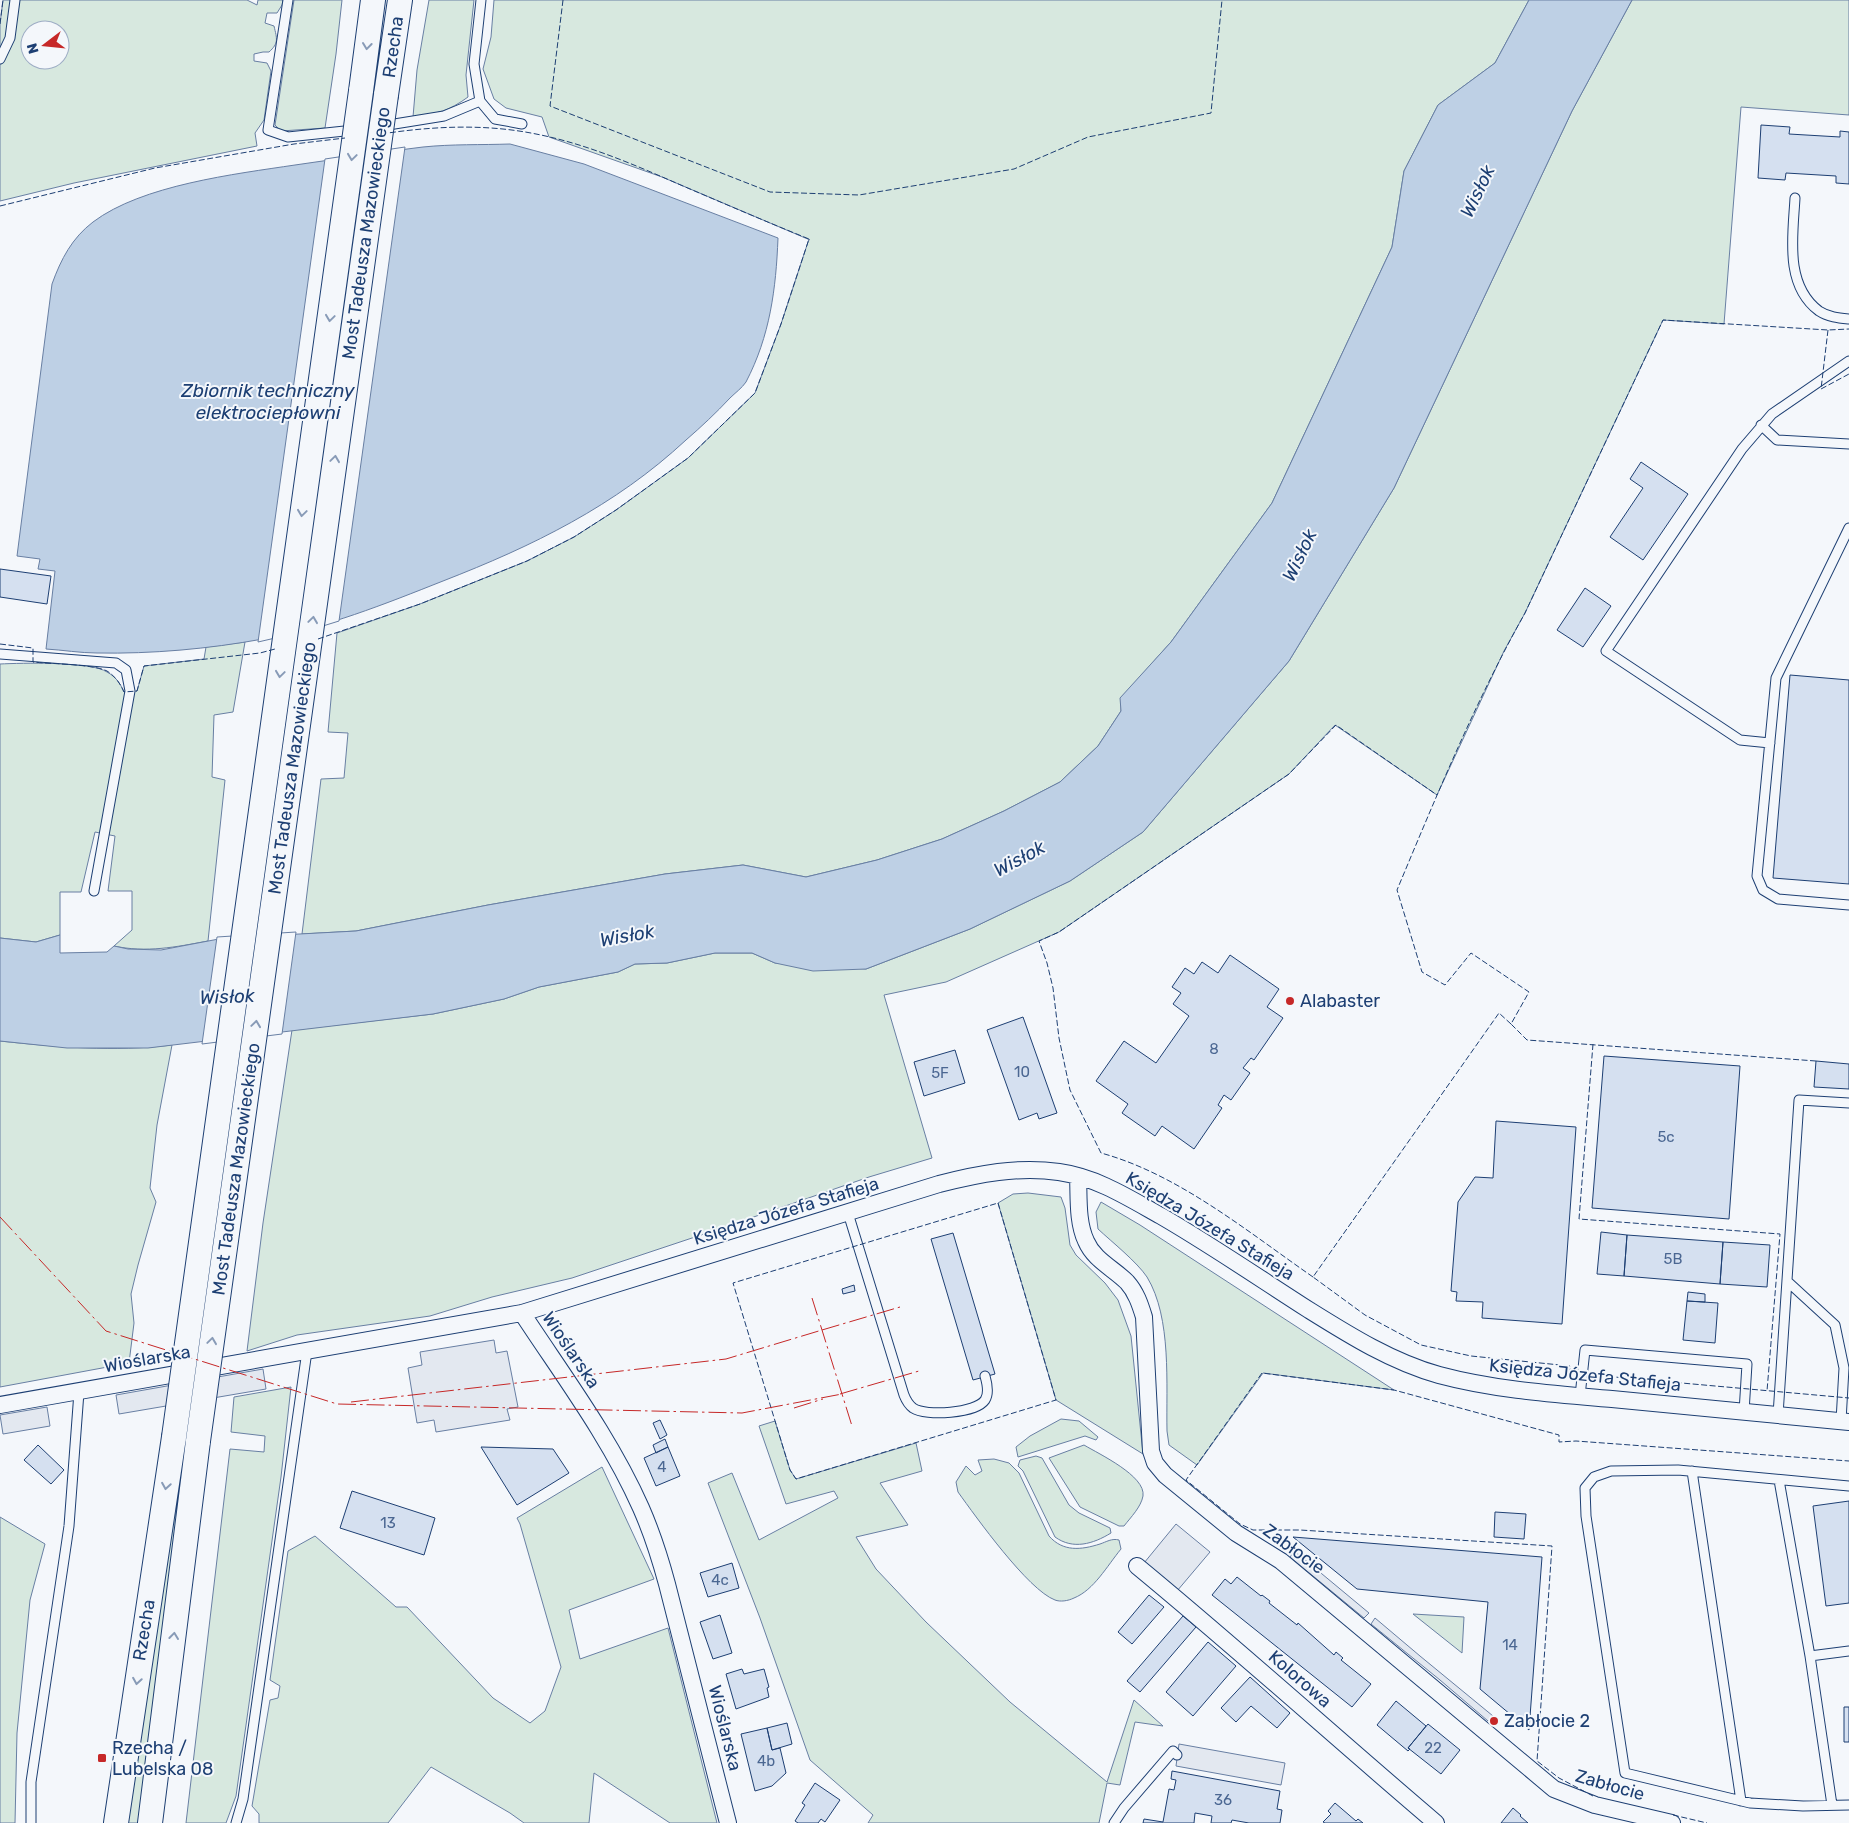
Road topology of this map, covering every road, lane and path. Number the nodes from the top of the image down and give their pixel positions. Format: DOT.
graph roads {
  1 [pos="15,0"];
  2 [pos="288,0"];
  3 [pos="373,0"];
  4 [pos="400,0"];
  5 [pos="481,0"];
  6 [pos="0,59"];
  7 [pos="361,91"];
  8 [pos="386,94"];
  9 [pos="480,101"];
  10 [pos="522,124"];
  11 [pos="1795,198"];
  12 [pos="1849,319"];
  13 [pos="1849,361"];
  14 [pos="1761,425"];
  15 [pos="1849,444"];
  16 [pos="1849,528"];
  17 [pos="0,654"];
  18 [pos="1770,743"];
  19 [pos="94,891"];
  20 [pos="1849,905"];
  21 [pos="1849,1103"];
  22 [pos="1078,1176"];
  23 [pos="848,1212"];
  24 [pos="1787,1280"];
  25 [pos="522,1313"];
  26 [pos="307,1351"];
  27 [pos="1847,1368"];
  28 [pos="986,1376"];
  29 [pos="79,1392"];
  30 [pos="1580,1396"];
  31 [pos="0,1405"];
  32 [pos="1744,1412"];
  33 [pos="1778,1415"];
  34 [pos="1845,1422"];
  35 [pos="174,1438"];
  36 [pos="198,1441"];
  37 [pos="1692,1471"];
  38 [pos="1779,1480"];
  39 [pos="1849,1486"];
  40 [pos="1137,1566"];
  41 [pos="1849,1651"];
  42 [pos="1810,1656"];
  43 [pos="1177,1754"];
  44 [pos="1741,1801"];
  45 [pos="1849,1804"];
  46 [pos="1832,1805"];
  47 [pos="31,1823"];
  48 [pos="116,1823"];
  49 [pos="150,1823"];
  50 [pos="236,1823"];
  51 [pos="728,1823"];
  52 [pos="1114,1823"];
  53 [pos="1436,1823"];
  54 [pos="1672,1823"];
  1 -- 6 [label="lane"];
  2 -- 9 [label="lane"];
  3 -- 7 [label="main road, Rzecha, one-way"];
  4 -- 8 [label="main road, Rzecha"];
  5 -- 9 [label="lane"];
  7 -- 35 [label="main road, Most Tadeusza Mazowieckiego, one-way, bridge"];
  36 -- 8 [label="main road, Most Tadeusza Mazowieckiego, one-way, bridge"];
  9 -- 10 [label="lane"];
  11 -- 12 [label="lane"];
  13 -- 14 [label="lane"];
  14 -- 15 [label="lane"];
  14 -- 18 [label="lane"];
  16 -- 18 [label="lane"];
  17 -- 19 [label="lane"];
  18 -- 20 [label="lane"];
  21 -- 24 [label="lane"];
  22 -- 23 [label="street, Księdza Józefa Stafieja"];
  22 -- 30 [label="street, Księdza Józefa Stafieja"];
  22 -- 54 [label="street, Zabłocie"];
  23 -- 25 [label="street, Księdza Józefa Stafieja"];
  23 -- 28 [label="lane"];
  24 -- 27 [label="lane"];
  24 -- 33 [label="lane"];
  25 -- 26 [label="street, Wioślarska"];
  25 -- 51 [label="street, Wioślarska"];
  26 -- 29 [label="street, Wioślarska"];
  26 -- 50 [label="lane"];
  27 -- 34 [label="lane"];
  29 -- 31 [label="street, Wioślarska"];
  29 -- 47 [label="lane"];
  30 -- 32 [label="street, Księdza Józefa Stafieja"];
  30 -- 32 [label="lane"];
  32 -- 33 [label="street, Księdza Józefa Stafieja"];
  33 -- 34 [label="street, Księdza Józefa Stafieja"];
  35 -- 48 [label="main road, Rzecha, one-way"];
  49 -- 36 [label="main road, Rzecha, one-way"];
  37 -- 38 [label="lane"];
  37 -- 44 [label="lane"];
  37 -- 44 [label="lane"];
  38 -- 39 [label="lane"];
  38 -- 42 [label="lane"];
  40 -- 53 [label="street, Kolorowa"];
  41 -- 42 [label="lane"];
  42 -- 46 [label="lane"];
  43 -- 52 [label="lane"];
  44 -- 46 [label="lane"];
  45 -- 46 [label="lane"];
}
